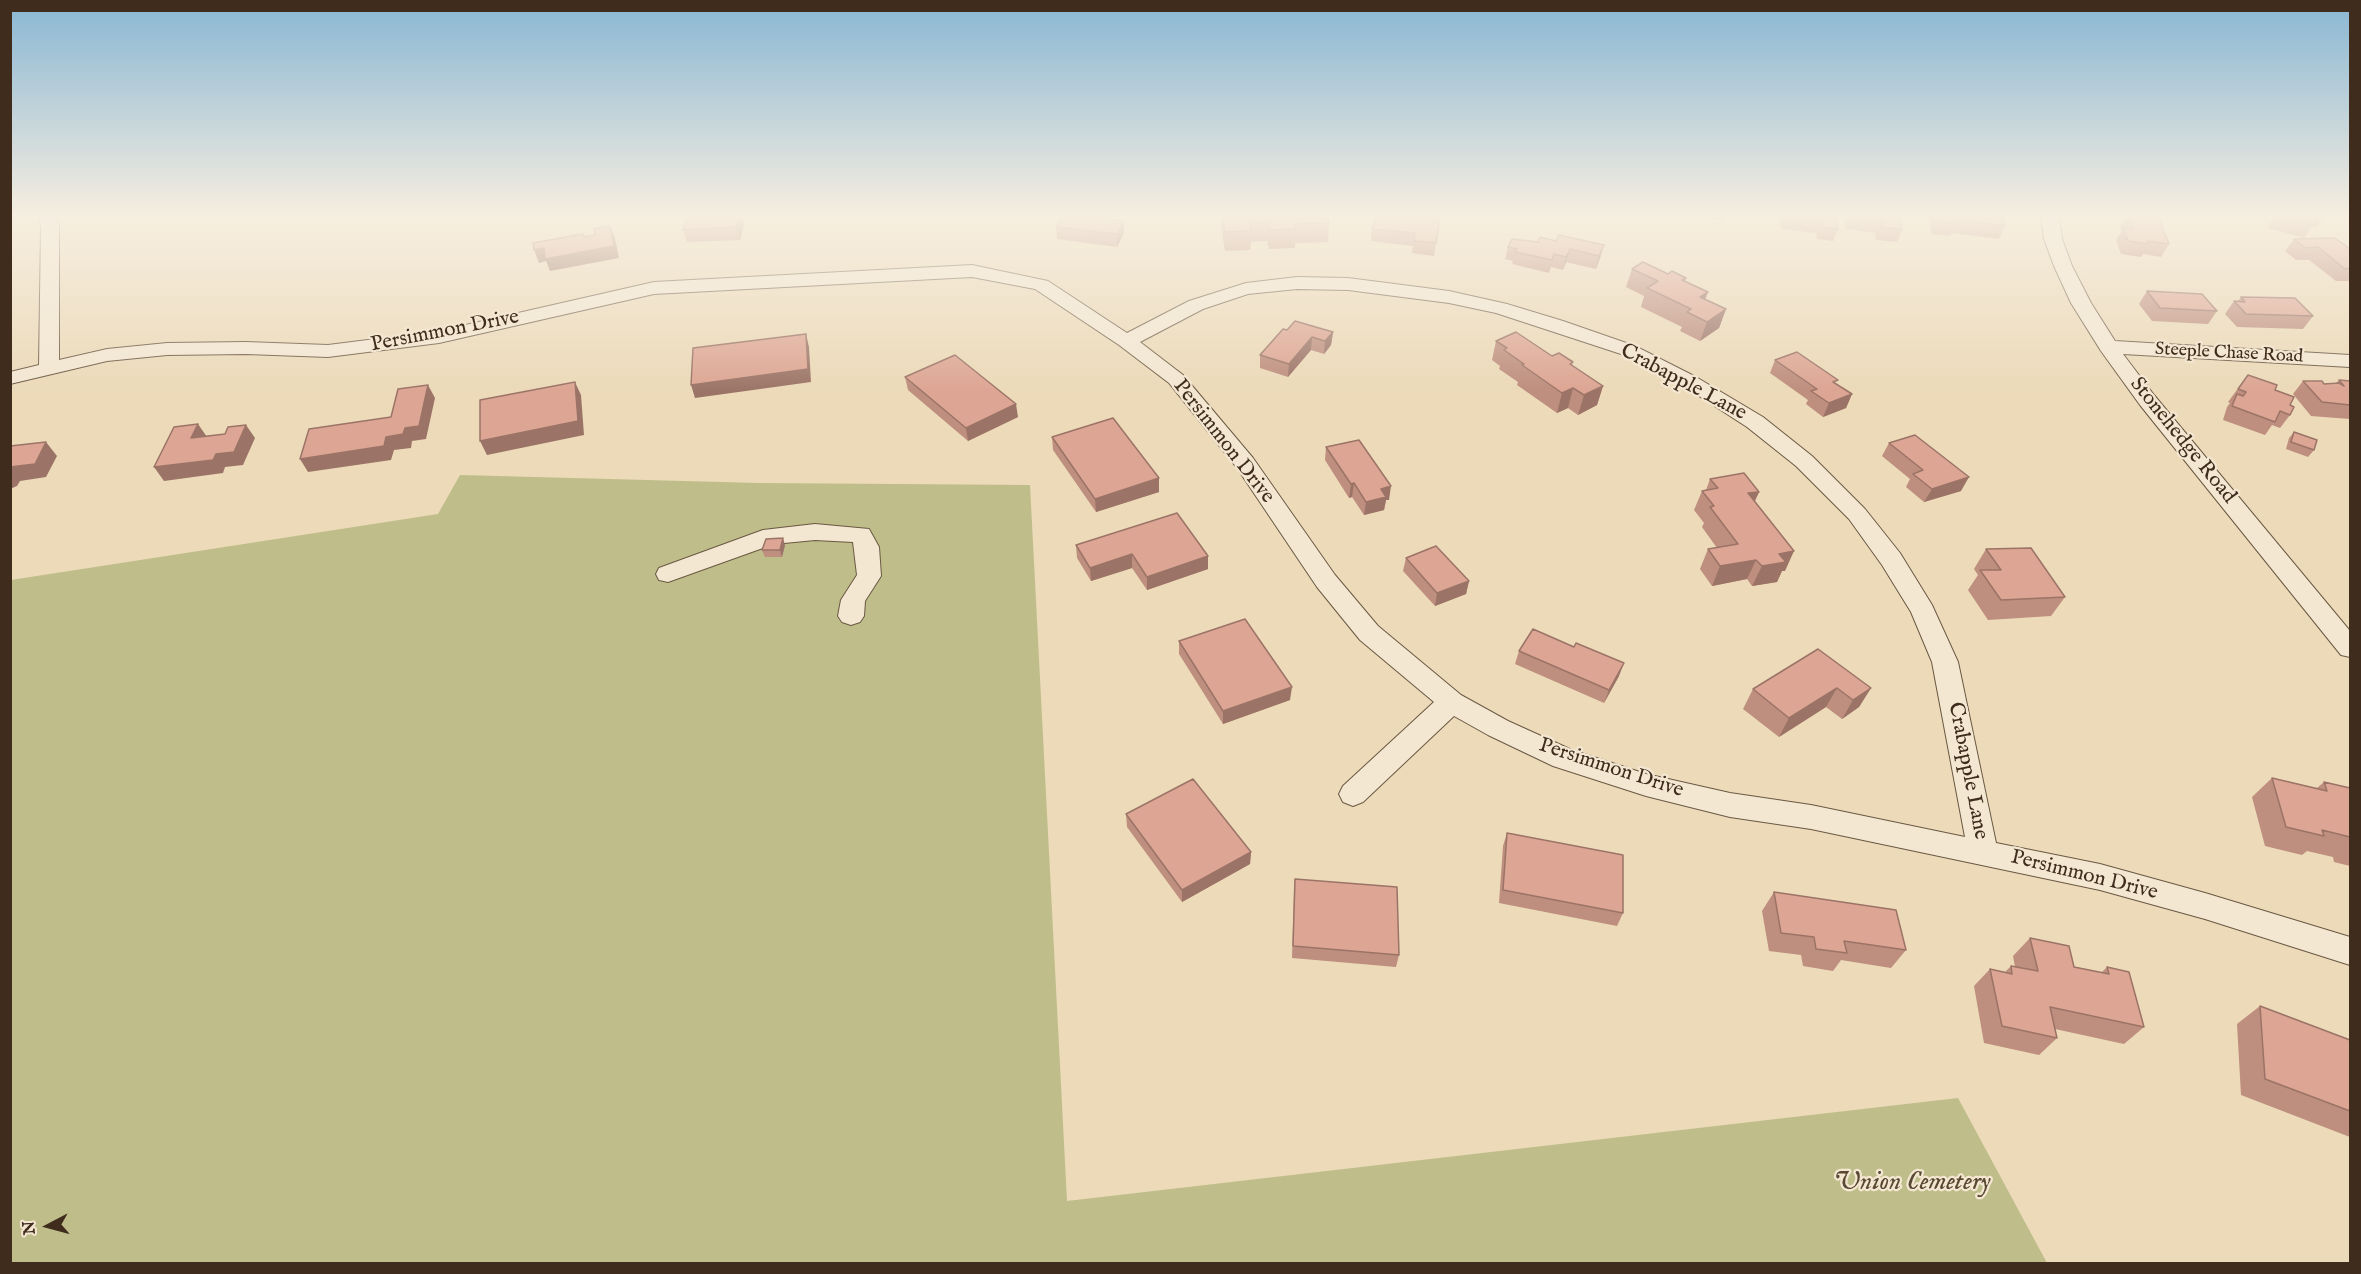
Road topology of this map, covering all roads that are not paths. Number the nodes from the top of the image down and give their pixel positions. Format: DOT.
graph roads {
  1 [pos="50,273"];
  2 [pos="926,273"];
  3 [pos="984,273"];
  4 [pos="2067,273"];
  5 [pos="1126,341"];
  6 [pos="2108,347"];
  7 [pos="2350,361"];
  8 [pos="49,369"];
  9 [pos="10,378"];
  10 [pos="668,574"];
  11 [pos="851,616"];
  12 [pos="2350,648"];
  13 [pos="1452,702"];
  14 [pos="1353,794"];
  15 [pos="1983,852"];
  16 [pos="2350,951"];
  1 -- 8 [label="street"];
  2 -- 8 [label="street, Persimmon Drive"];
  3 -- 5 [label="street, Persimmon Drive"];
  4 -- 6 [label="street, Stonehedge Road"];
  5 -- 13 [label="street, Persimmon Drive"];
  5 -- 15 [label="street, Crabapple Lane"];
  6 -- 7 [label="street, Steeple Chase Road"];
  6 -- 12 [label="street, Stonehedge Road"];
  8 -- 9 [label="street, Persimmon Drive"];
  10 -- 11 [label="street"];
  13 -- 14 [label="street"];
  13 -- 15 [label="street, Persimmon Drive"];
  15 -- 16 [label="street, Persimmon Drive"];
}
